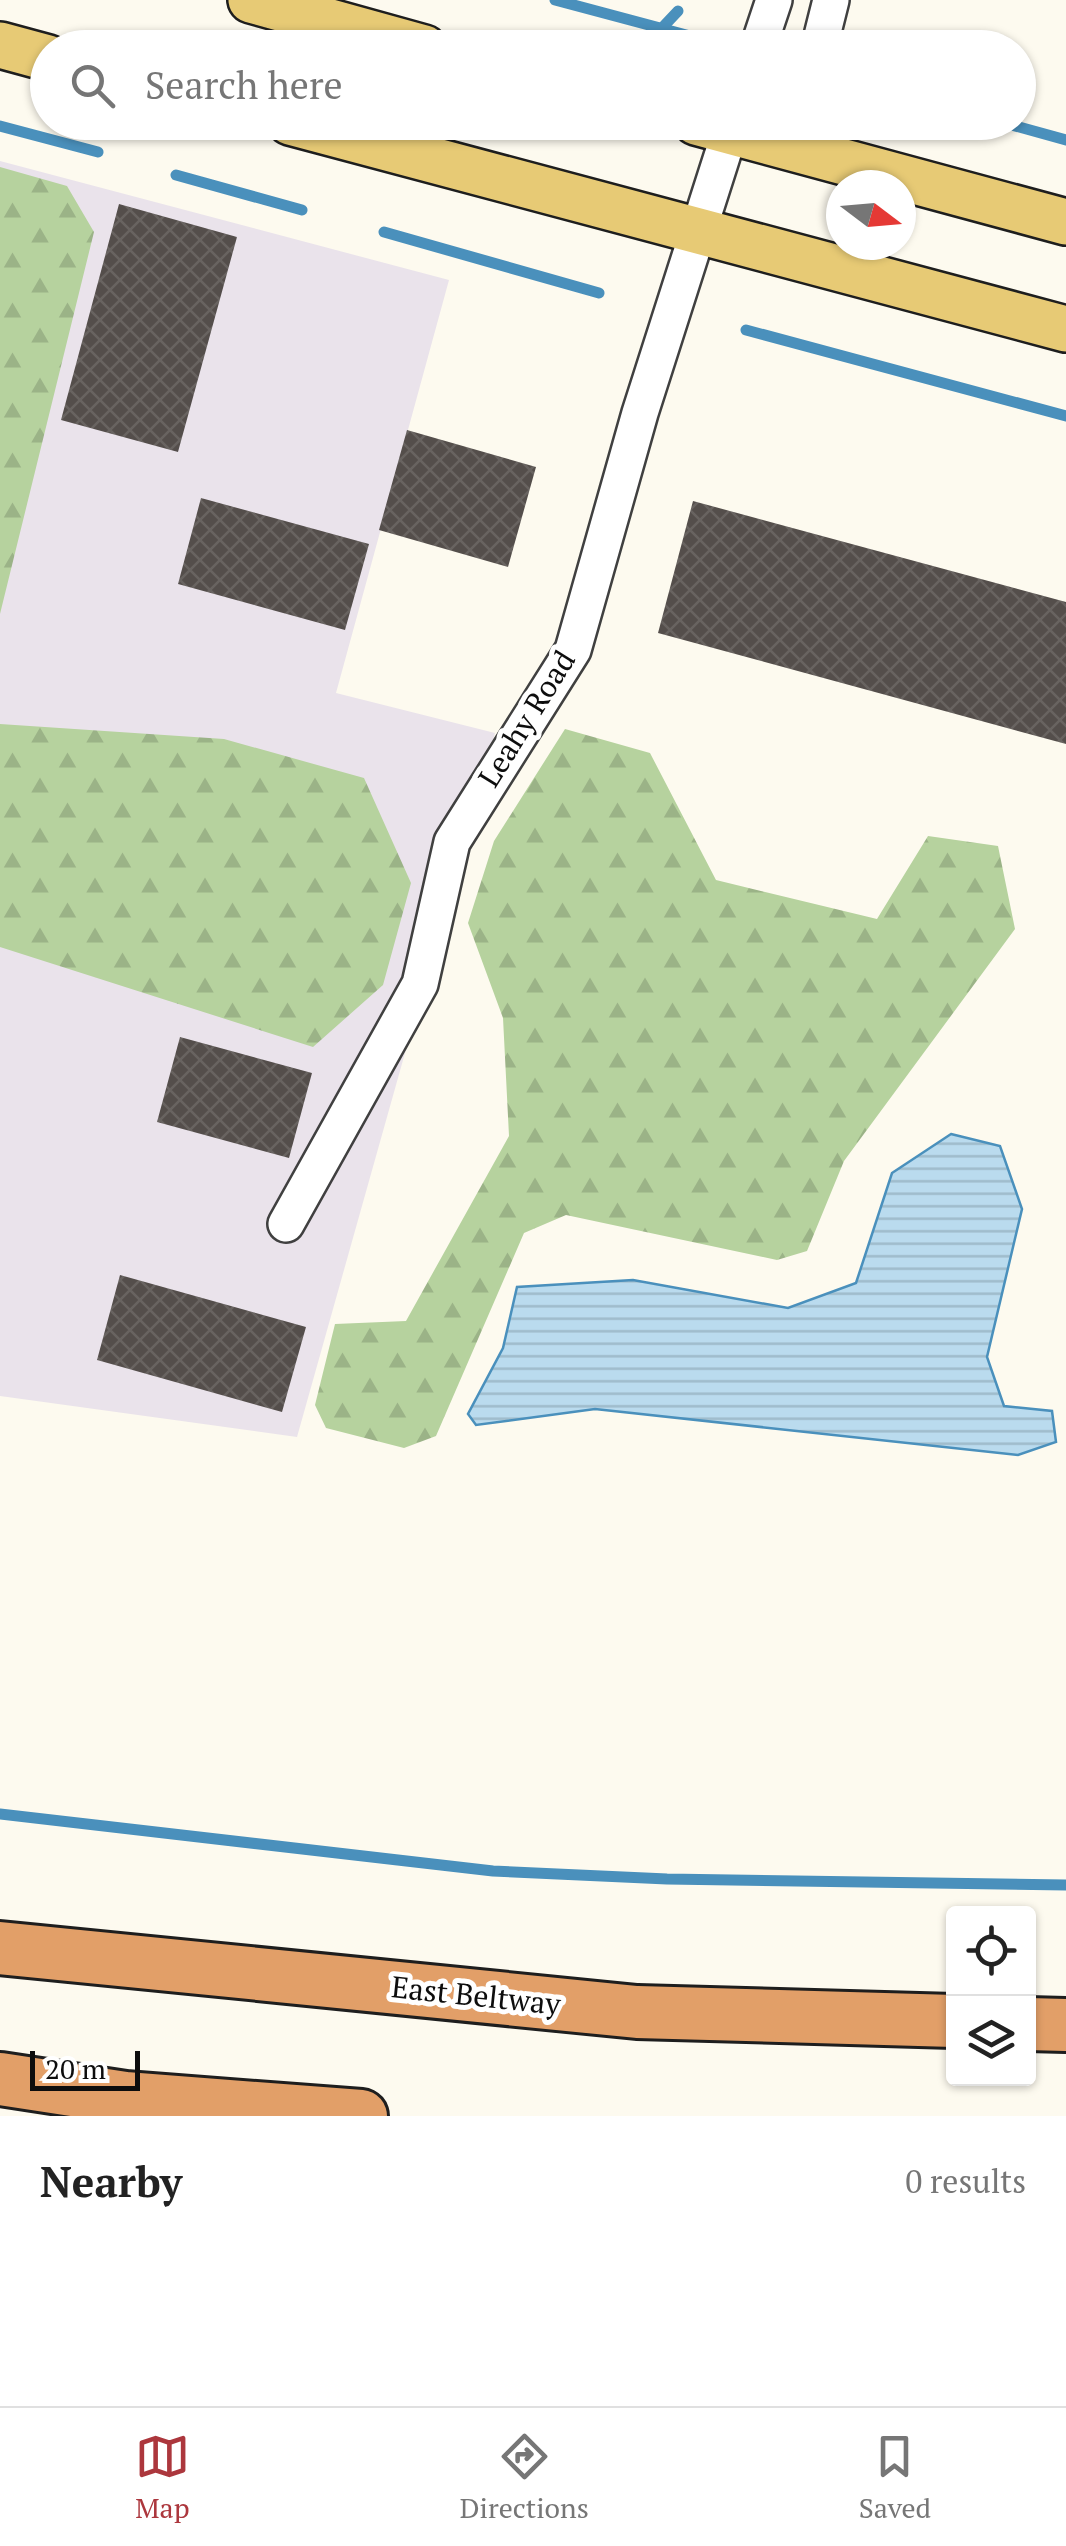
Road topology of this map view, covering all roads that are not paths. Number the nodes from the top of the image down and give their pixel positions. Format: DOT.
graph roads {
  1 [pos="252,0"];
  2 [pos="774,0"];
  3 [pos="832,0"];
  4 [pos="360,30"];
  5 [pos="764,30"];
  6 [pos="824,30"];
  7 [pos="0,45"];
  8 [pos="30,53"];
  9 [pos="356,140"];
  10 [pos="717,140"];
  11 [pos="810,140"];
  12 [pos="1066,222"];
  13 [pos="698,234"];
  14 [pos="1066,329"];
  15 [pos="286,1224"];
  16 [pos="0,1948"];
  17 [pos="946,2022"];
  18 [pos="1036,2024"];
  19 [pos="1066,2025"];
  20 [pos="0,2079"];
  21 [pos="361,2116"];
  1 -- 4 [label="main road"];
  2 -- 5 [label="street"];
  3 -- 6 [label="street"];
  7 -- 8 [label="main road"];
  9 -- 13 [label="main road"];
  10 -- 13 [label="street, Leahy Road"];
  11 -- 12 [label="main road"];
  13 -- 14 [label="main road"];
  13 -- 15 [label="street, Leahy Road"];
  16 -- 17 [label="highway, East Beltway"];
  18 -- 19 [label="highway"];
  20 -- 21 [label="highway"];
}
